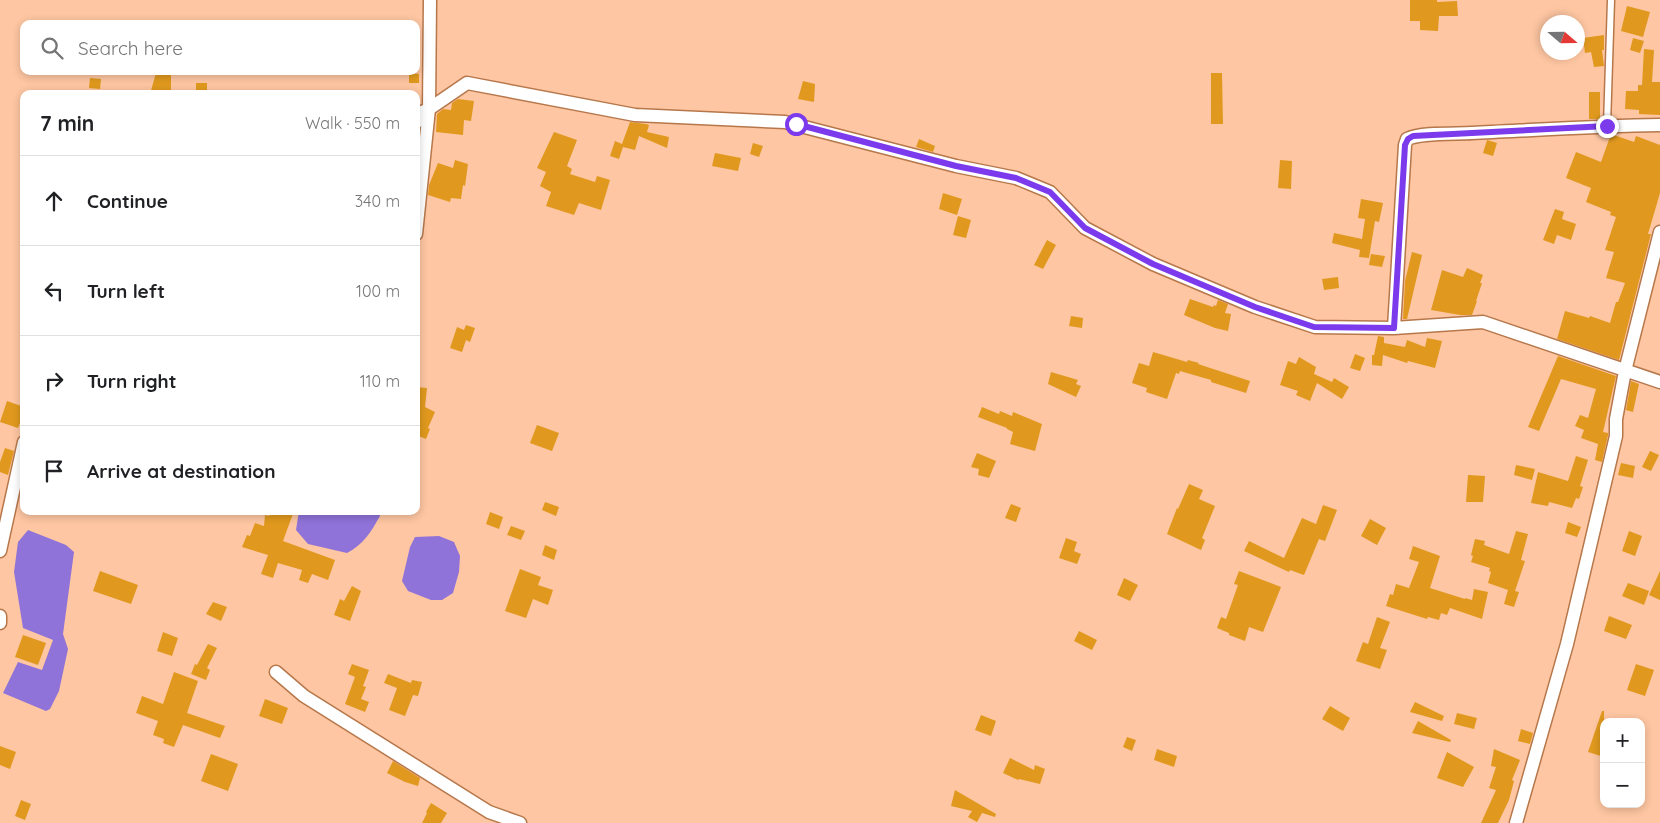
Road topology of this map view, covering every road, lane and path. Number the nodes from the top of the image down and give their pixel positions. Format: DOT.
graph roads {
  1 [pos="430,0"];
  2 [pos="1611,0"];
  3 [pos="429,109"];
  4 [pos="420,116"];
  5 [pos="1660,125"];
  6 [pos="1607,126"];
  7 [pos="420,196"];
  8 [pos="1660,232"];
  9 [pos="1394,328"];
  10 [pos="1625,371"];
  11 [pos="1660,382"];
  12 [pos="20,460"];
  13 [pos="0,551"];
  14 [pos="0,616"];
  15 [pos="0,623"];
  16 [pos="276,672"];
  17 [pos="520,823"];
  18 [pos="1516,823"];
  1 -- 3 [label="street"];
  2 -- 6 [label="lane"];
  3 -- 4 [label="street"];
  3 -- 7 [label="street"];
  3 -- 9 [label="street"];
  5 -- 6 [label="street"];
  6 -- 9 [label="street"];
  8 -- 10 [label="street"];
  9 -- 10 [label="street"];
  10 -- 11 [label="street"];
  10 -- 18 [label="street"];
  12 -- 13 [label="street"];
  14 -- 15 [label="street"];
  16 -- 17 [label="street"];
}
